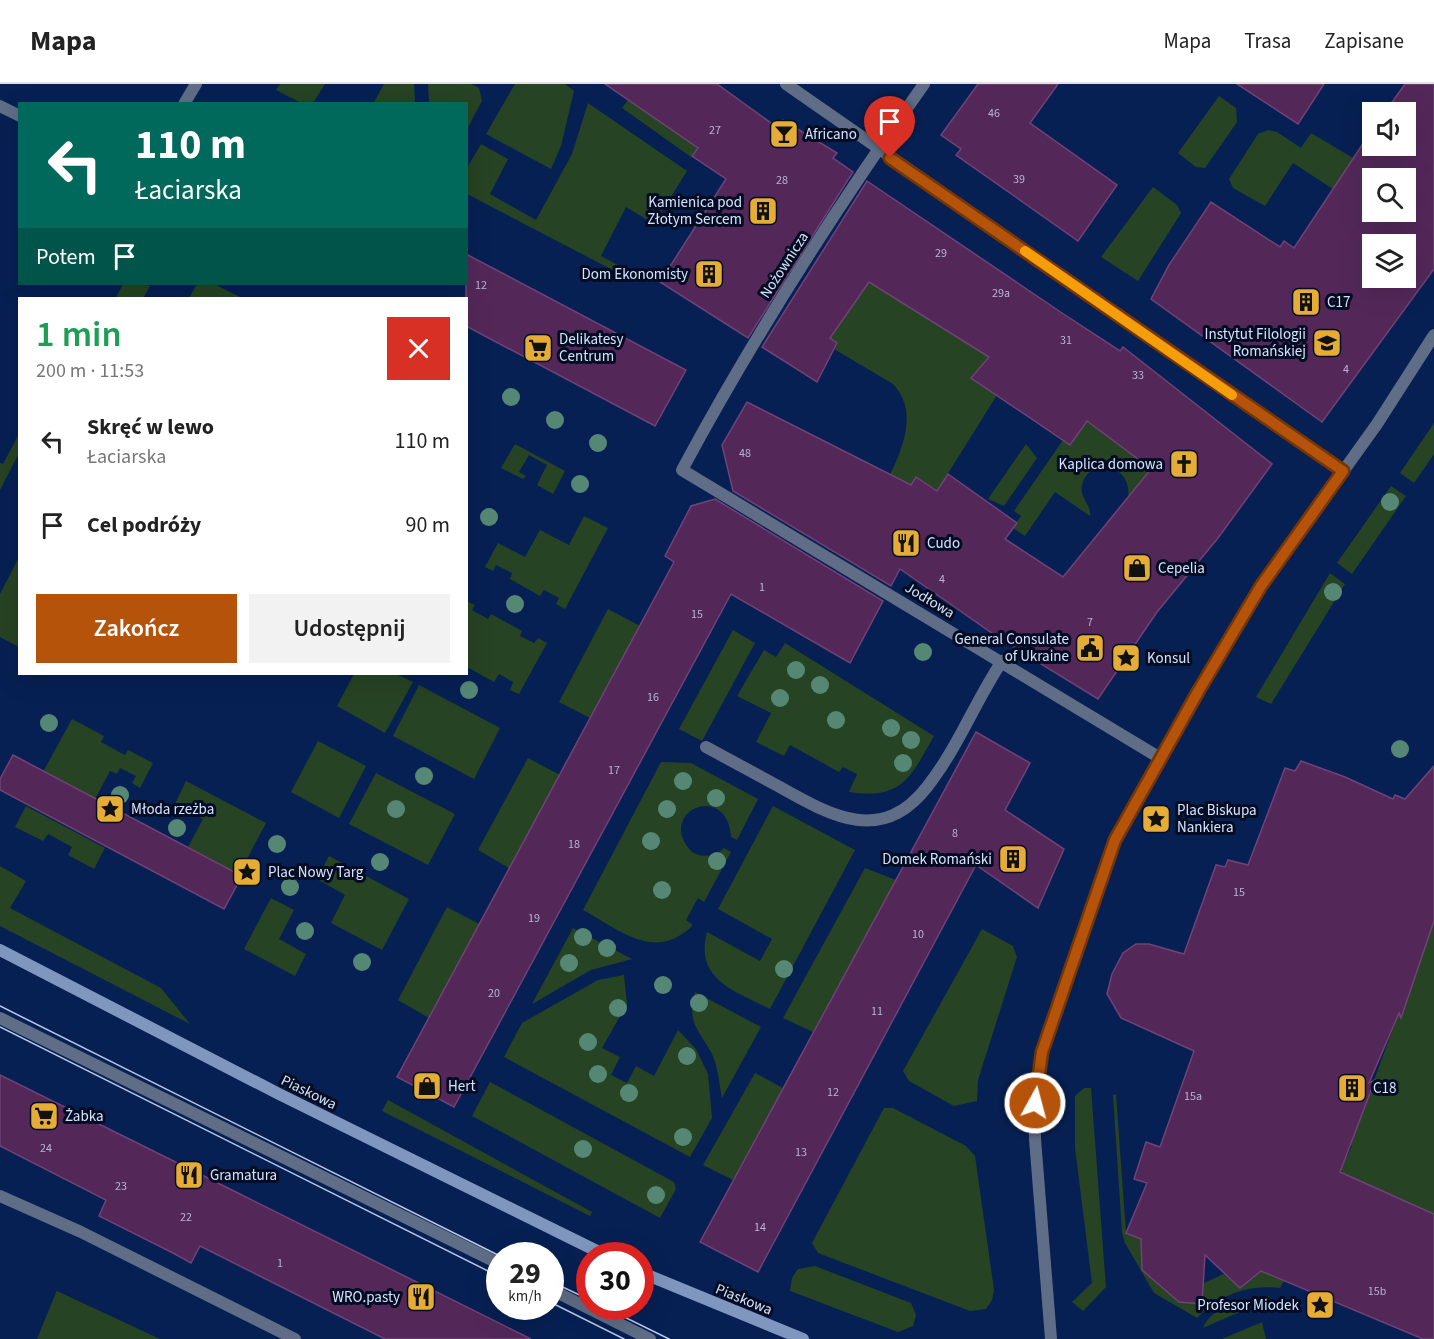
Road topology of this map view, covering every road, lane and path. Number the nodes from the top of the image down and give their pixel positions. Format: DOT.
graph roads {
  1 [pos="196,84"];
  2 [pos="786,84"];
  3 [pos="924,84"];
  4 [pos="185,102"];
  5 [pos="0,106"];
  6 [pos="18,115"];
  7 [pos="878,149"];
  8 [pos="1434,335"];
  9 [pos="682,470"];
  10 [pos="1343,471"];
  11 [pos="1002,661"];
  12 [pos="706,747"];
  13 [pos="1160,758"];
  14 [pos="0,950"];
  15 [pos="0,1018"];
  16 [pos="0,1196"];
  17 [pos="579,1242"];
  18 [pos="486,1257"];
  19 [pos="654,1278"];
  20 [pos="564,1296"];
  21 [pos="295,1339"];
  22 [pos="650,1339"];
  23 [pos="803,1339"];
  24 [pos="1052,1339"];
  1 -- 4 [label="street"];
  2 -- 7 [label="street"];
  3 -- 7 [label="street, Nożownicza"];
  5 -- 6 [label="street"];
  7 -- 9 [label="street, Nożownicza"];
  7 -- 10 [label="street"];
  8 -- 10 [label="street"];
  9 -- 11 [label="street, Jodłowa"];
  10 -- 13 [label="street"];
  11 -- 12 [label="street"];
  11 -- 13 [label="street, Jodłowa"];
  13 -- 24 [label="street"];
  14 -- 17 [label="street, Piaskowa"];
  15 -- 18 [label="street"];
  16 -- 21 [label="street"];
  19 -- 23 [label="street, Piaskowa"];
  20 -- 22 [label="street"];
}
